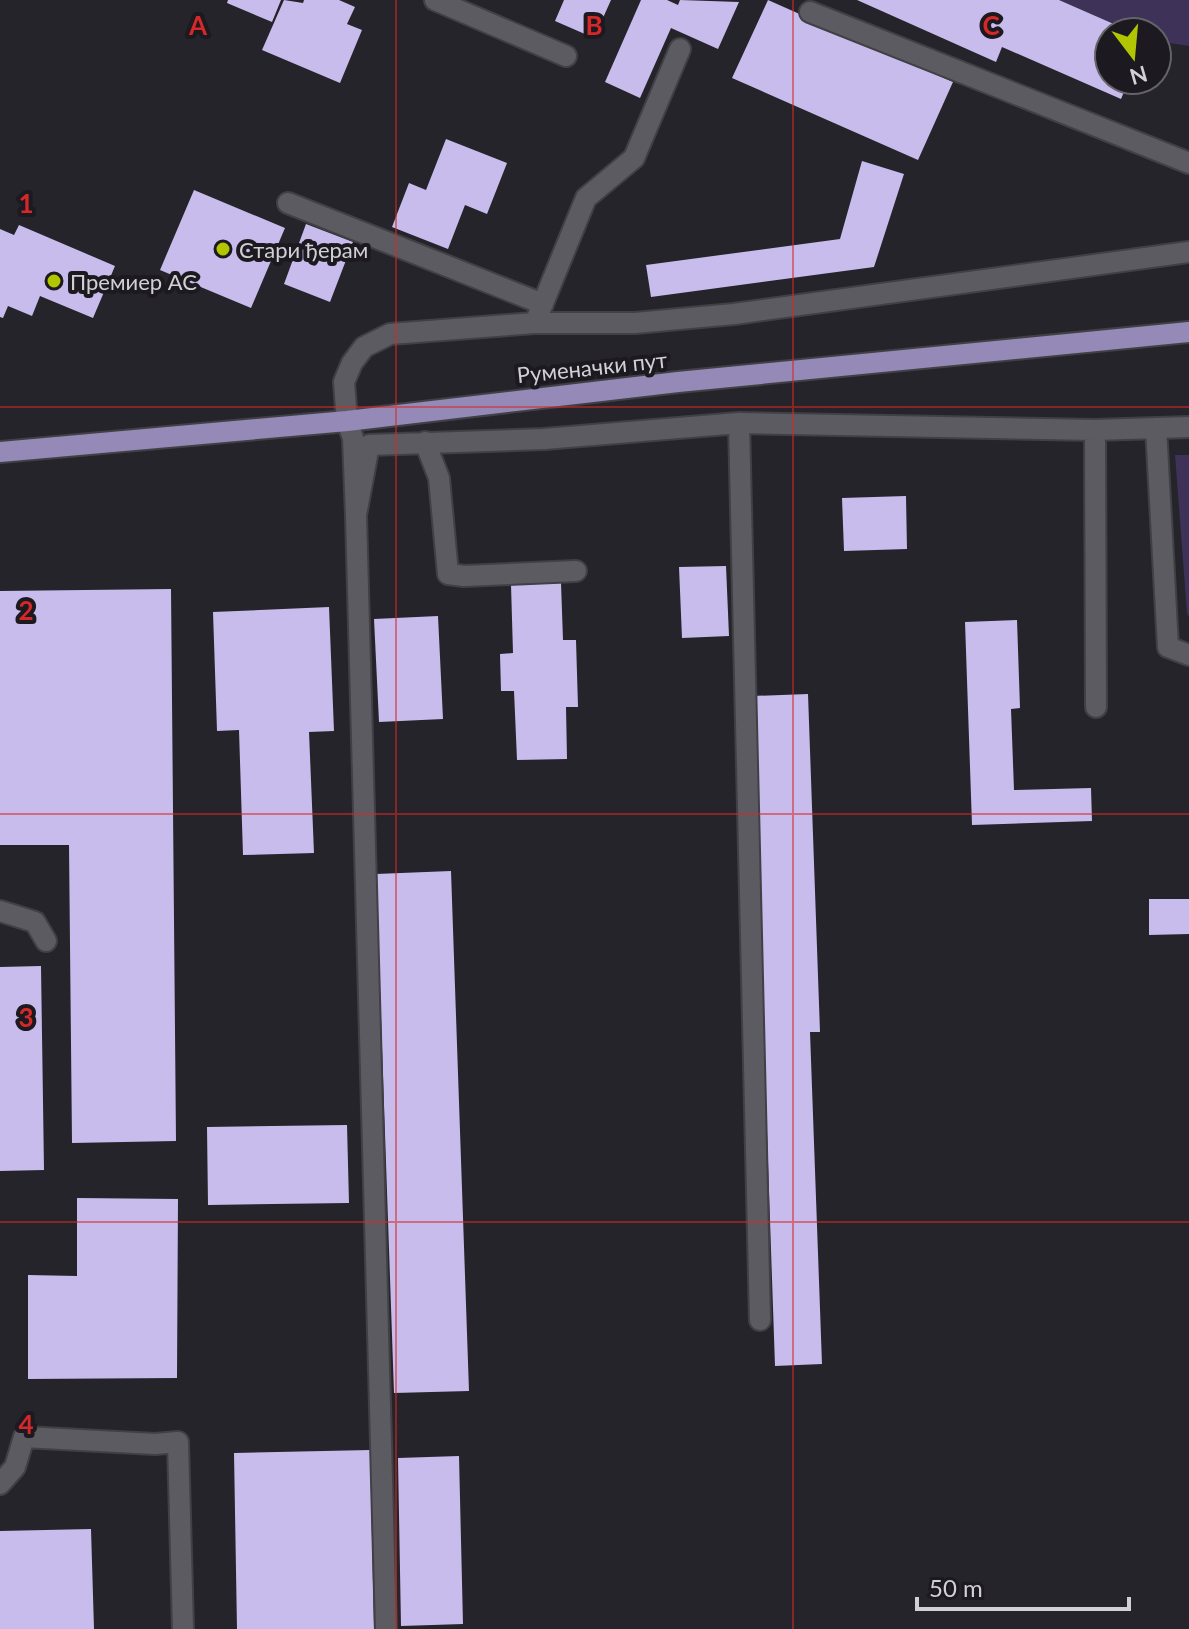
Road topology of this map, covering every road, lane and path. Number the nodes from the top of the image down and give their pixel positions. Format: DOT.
graph roads {
  1 [pos="435,0"];
  2 [pos="810,12"];
  3 [pos="680,49"];
  4 [pos="566,56"];
  5 [pos="1189,163"];
  6 [pos="288,203"];
  7 [pos="1189,252"];
  8 [pos="539,313"];
  9 [pos="1189,332"];
  10 [pos="347,421"];
  11 [pos="739,423"];
  12 [pos="1189,427"];
  13 [pos="1156,428"];
  14 [pos="1095,430"];
  15 [pos="425,442"];
  16 [pos="0,452"];
  17 [pos="356,515"];
  18 [pos="576,571"];
  19 [pos="1189,655"];
  20 [pos="1096,707"];
  21 [pos="0,911"];
  22 [pos="46,941"];
  23 [pos="760,1320"];
  24 [pos="0,1484"];
  25 [pos="183,1629"];
  26 [pos="386,1629"];
  1 -- 4 [label="street"];
  2 -- 5 [label="street"];
  3 -- 8 [label="street"];
  6 -- 8 [label="street"];
  7 -- 8 [label="street"];
  8 -- 10 [label="street"];
  9 -- 10 [label="main road, Руменачки пут"];
  10 -- 16 [label="main road, Руменачки пут"];
  10 -- 17 [label="street"];
  11 -- 14 [label="street"];
  11 -- 15 [label="street"];
  11 -- 23 [label="street"];
  12 -- 13 [label="street"];
  13 -- 14 [label="street"];
  13 -- 19 [label="street"];
  14 -- 20 [label="street"];
  15 -- 17 [label="street"];
  15 -- 18 [label="street"];
  17 -- 26 [label="street"];
  21 -- 22 [label="street"];
  24 -- 25 [label="street"];
}
